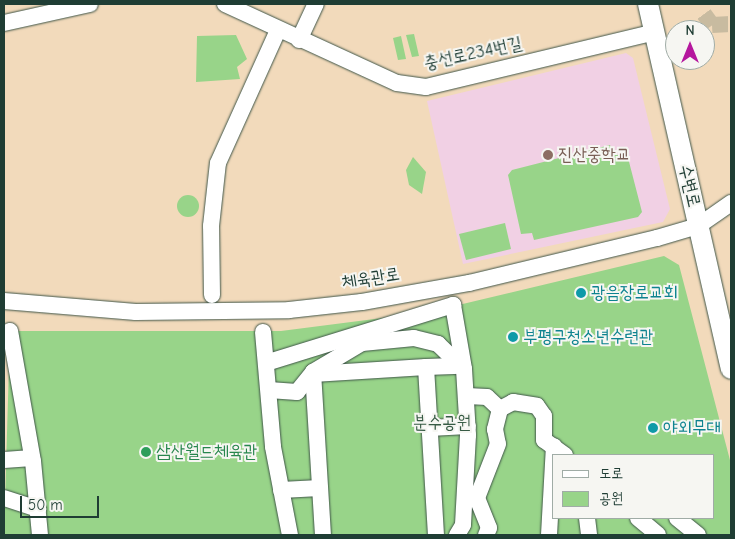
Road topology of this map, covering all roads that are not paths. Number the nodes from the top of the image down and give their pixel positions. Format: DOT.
graph roads {
  1 [pos="90,4"];
  2 [pos="225,4"];
  3 [pos="316,4"];
  4 [pos="648,4"];
  5 [pos="4,23"];
  6 [pos="278,30"];
  7 [pos="655,32"];
  8 [pos="299,40"];
  9 [pos="731,204"];
  10 [pos="698,226"];
  11 [pos="212,294"];
  12 [pos="4,301"];
  13 [pos="421,315"];
  14 [pos="10,331"];
  15 [pos="263,332"];
  16 [pos="420,340"];
  17 [pos="269,362"];
  18 [pos="462,367"];
  19 [pos="426,368"];
  20 [pos="731,368"];
  21 [pos="313,373"];
  22 [pos="269,390"];
  23 [pos="466,396"];
  24 [pos="500,409"];
  25 [pos="468,426"];
  26 [pos="430,428"];
  27 [pos="559,451"];
  28 [pos="32,458"];
  29 [pos="4,460"];
  30 [pos="320,488"];
  31 [pos="281,490"];
  32 [pos="4,498"];
  33 [pos="552,499"];
  34 [pos="38,509"];
  35 [pos="463,509"];
  36 [pos="434,511"];
  37 [pos="587,519"];
  38 [pos="639,519"];
  39 [pos="678,519"];
  40 [pos="40,535"];
  41 [pos="290,535"];
  42 [pos="323,535"];
  43 [pos="436,535"];
  44 [pos="458,535"];
  45 [pos="486,535"];
  46 [pos="549,535"];
  47 [pos="589,535"];
  48 [pos="658,535"];
  49 [pos="698,535"];
  1 -- 5 [label="street"];
  2 -- 6 [label="street, 충선로234번길"];
  3 -- 8 [label="street"];
  4 -- 7 [label="main road, 수변로"];
  6 -- 8 [label="street, 충선로234번길"];
  6 -- 11 [label="street"];
  7 -- 8 [label="street, 충선로234번길"];
  7 -- 10 [label="main road, 수변로"];
  9 -- 10 [label="street, 체육관로"];
  10 -- 12 [label="street, 체육관로"];
  10 -- 20 [label="main road, 수변로"];
  13 -- 16 [label="street"];
  13 -- 17 [label="street"];
  13 -- 18 [label="street"];
  14 -- 28 [label="street"];
  15 -- 17 [label="street"];
  16 -- 18 [label="street"];
  16 -- 21 [label="street"];
  17 -- 22 [label="street"];
  18 -- 19 [label="street"];
  18 -- 23 [label="street"];
  19 -- 21 [label="street"];
  19 -- 26 [label="street"];
  21 -- 22 [label="street"];
  21 -- 30 [label="street"];
  22 -- 31 [label="street"];
  23 -- 24 [label="street"];
  23 -- 25 [label="street"];
  24 -- 27 [label="street"];
  24 -- 45 [label="street"];
  25 -- 26 [label="street"];
  25 -- 35 [label="street"];
  26 -- 36 [label="street"];
  28 -- 29 [label="street"];
  28 -- 34 [label="street"];
  30 -- 31 [label="street"];
  30 -- 42 [label="street"];
  31 -- 41 [label="street"];
  32 -- 34 [label="street"];
  33 -- 46 [label="street"];
  34 -- 40 [label="street"];
  35 -- 36 [label="street"];
  35 -- 44 [label="street"];
  36 -- 43 [label="street"];
  37 -- 47 [label="street"];
  38 -- 48 [label="street"];
  39 -- 49 [label="street"];
  43 -- 44 [label="street"];
}
